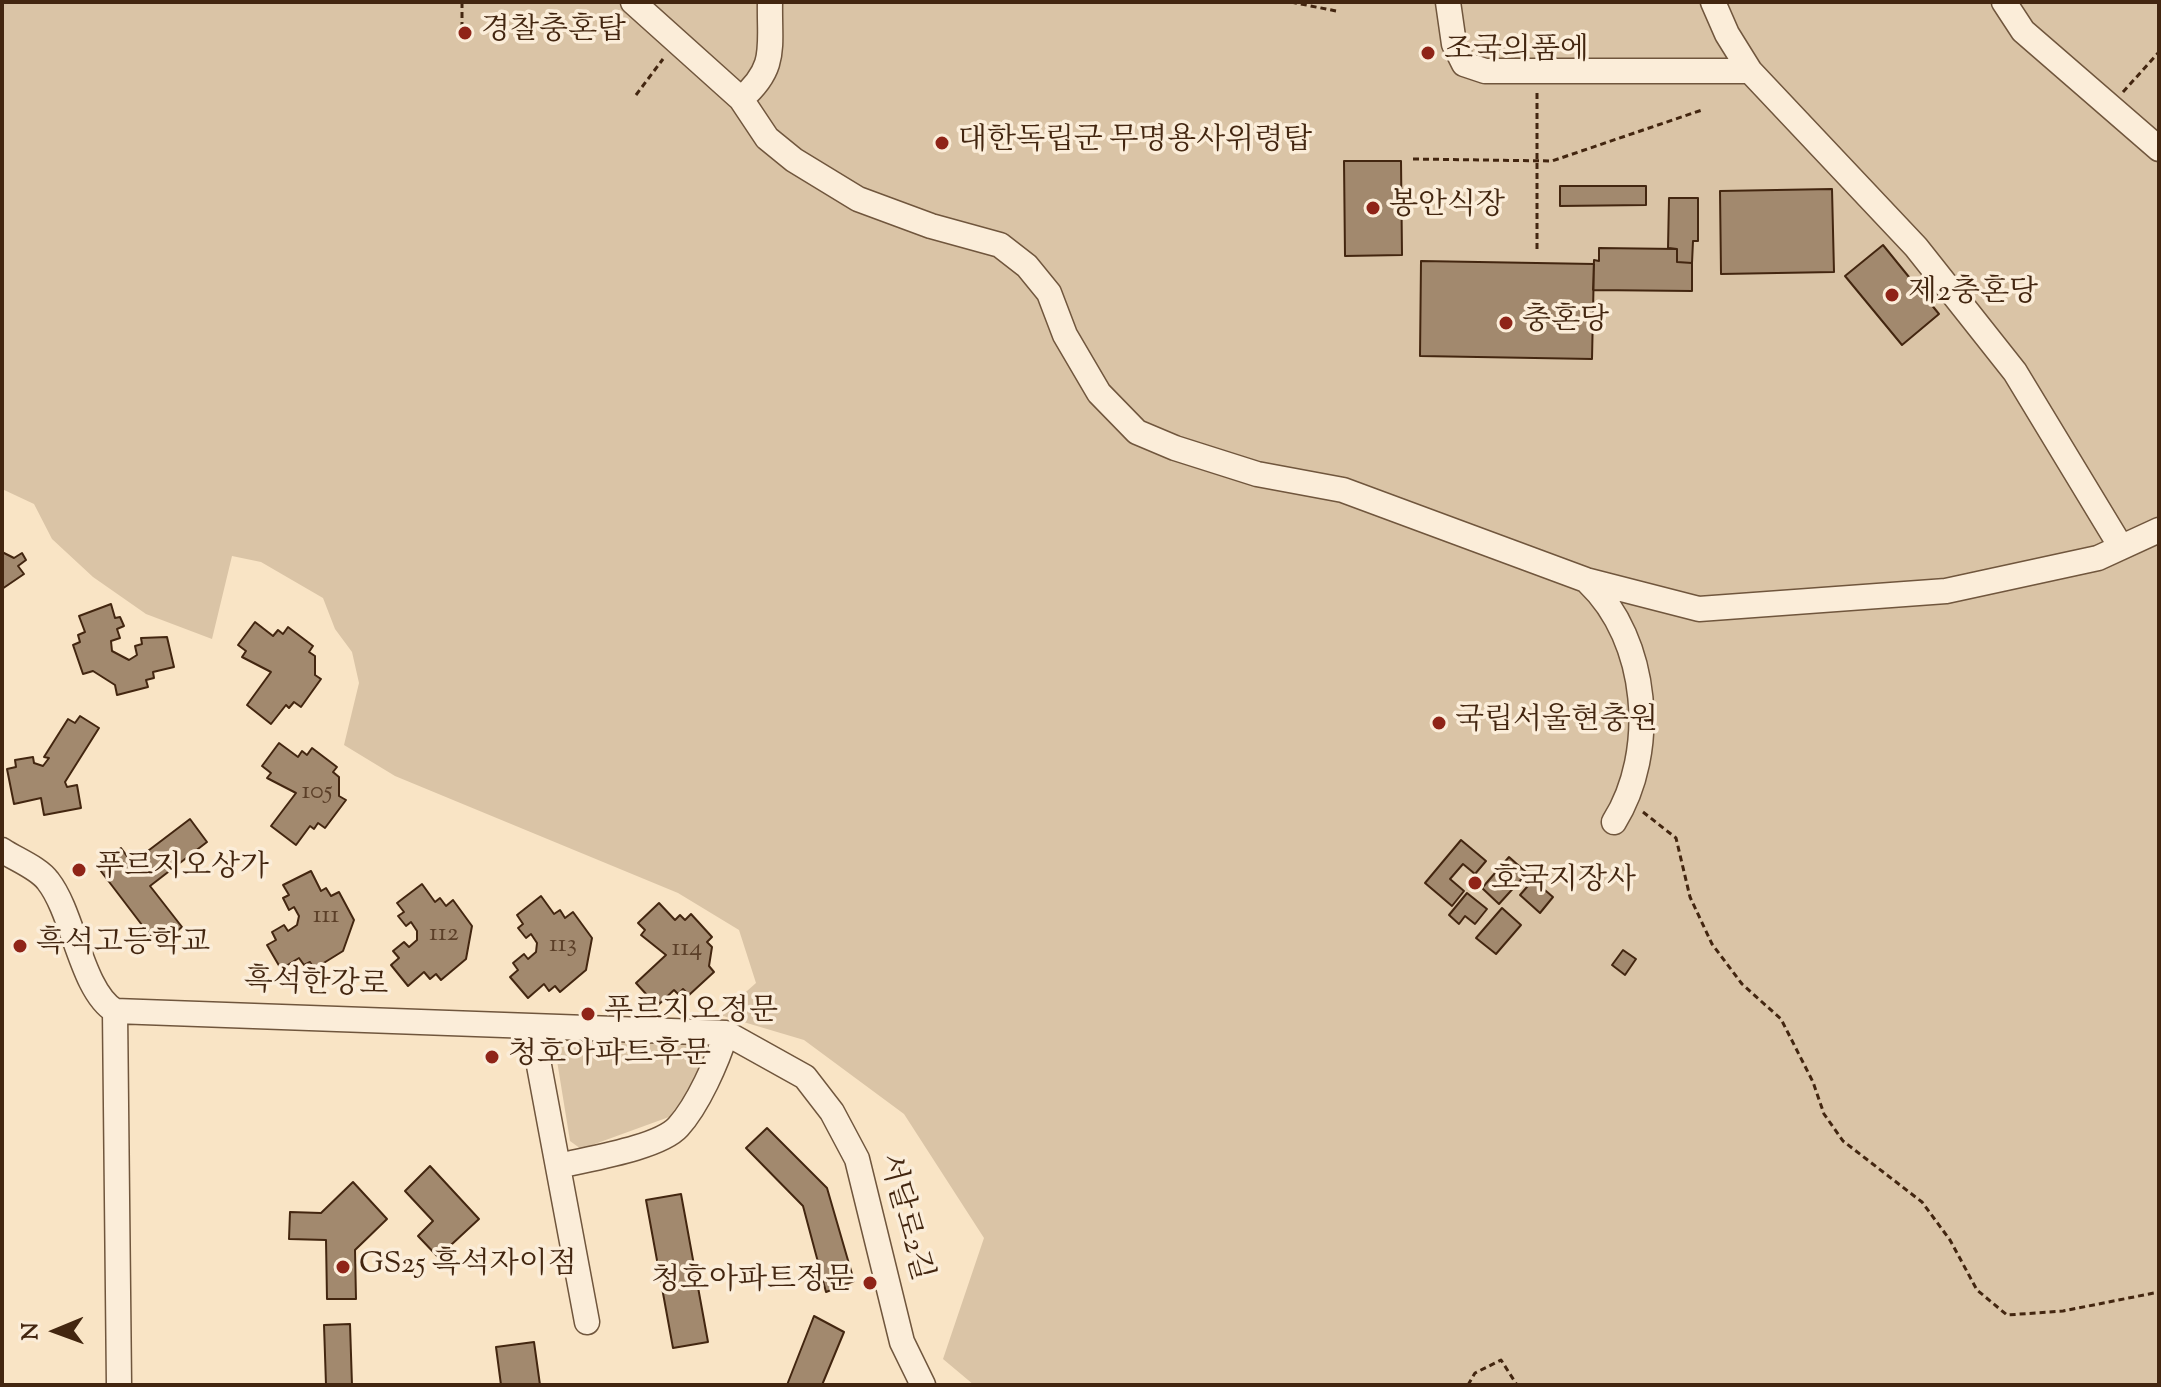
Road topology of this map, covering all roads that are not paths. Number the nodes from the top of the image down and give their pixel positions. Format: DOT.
graph roads {
  1 [pos="633,2"];
  2 [pos="770,2"];
  3 [pos="1448,2"];
  4 [pos="1713,2"];
  5 [pos="2004,2"];
  6 [pos="1750,71"];
  7 [pos="741,99"];
  8 [pos="2159,149"];
  9 [pos="2159,530"];
  10 [pos="2121,547"];
  11 [pos="1586,580"];
  12 [pos="1614,822"];
  13 [pos="2,850"];
  14 [pos="108,1005"];
  15 [pos="532,1028"];
  16 [pos="723,1032"];
  17 [pos="559,1166"];
  18 [pos="587,1322"];
  19 [pos="119,1385"];
  20 [pos="923,1385"];
  1 -- 7 [label="street"];
  2 -- 7 [label="street"];
  3 -- 6 [label="street"];
  4 -- 6 [label="street"];
  5 -- 8 [label="street"];
  6 -- 10 [label="street"];
  7 -- 11 [label="street"];
  9 -- 10 [label="street"];
  10 -- 11 [label="street"];
  11 -- 12 [label="street"];
  13 -- 14 [label="street"];
  14 -- 15 [label="street, 흑석한강로"];
  14 -- 19 [label="street"];
  15 -- 16 [label="street, 흑석한강로"];
  15 -- 17 [label="street"];
  16 -- 17 [label="street"];
  16 -- 20 [label="street, 서달로2길"];
  17 -- 18 [label="street"];
}
